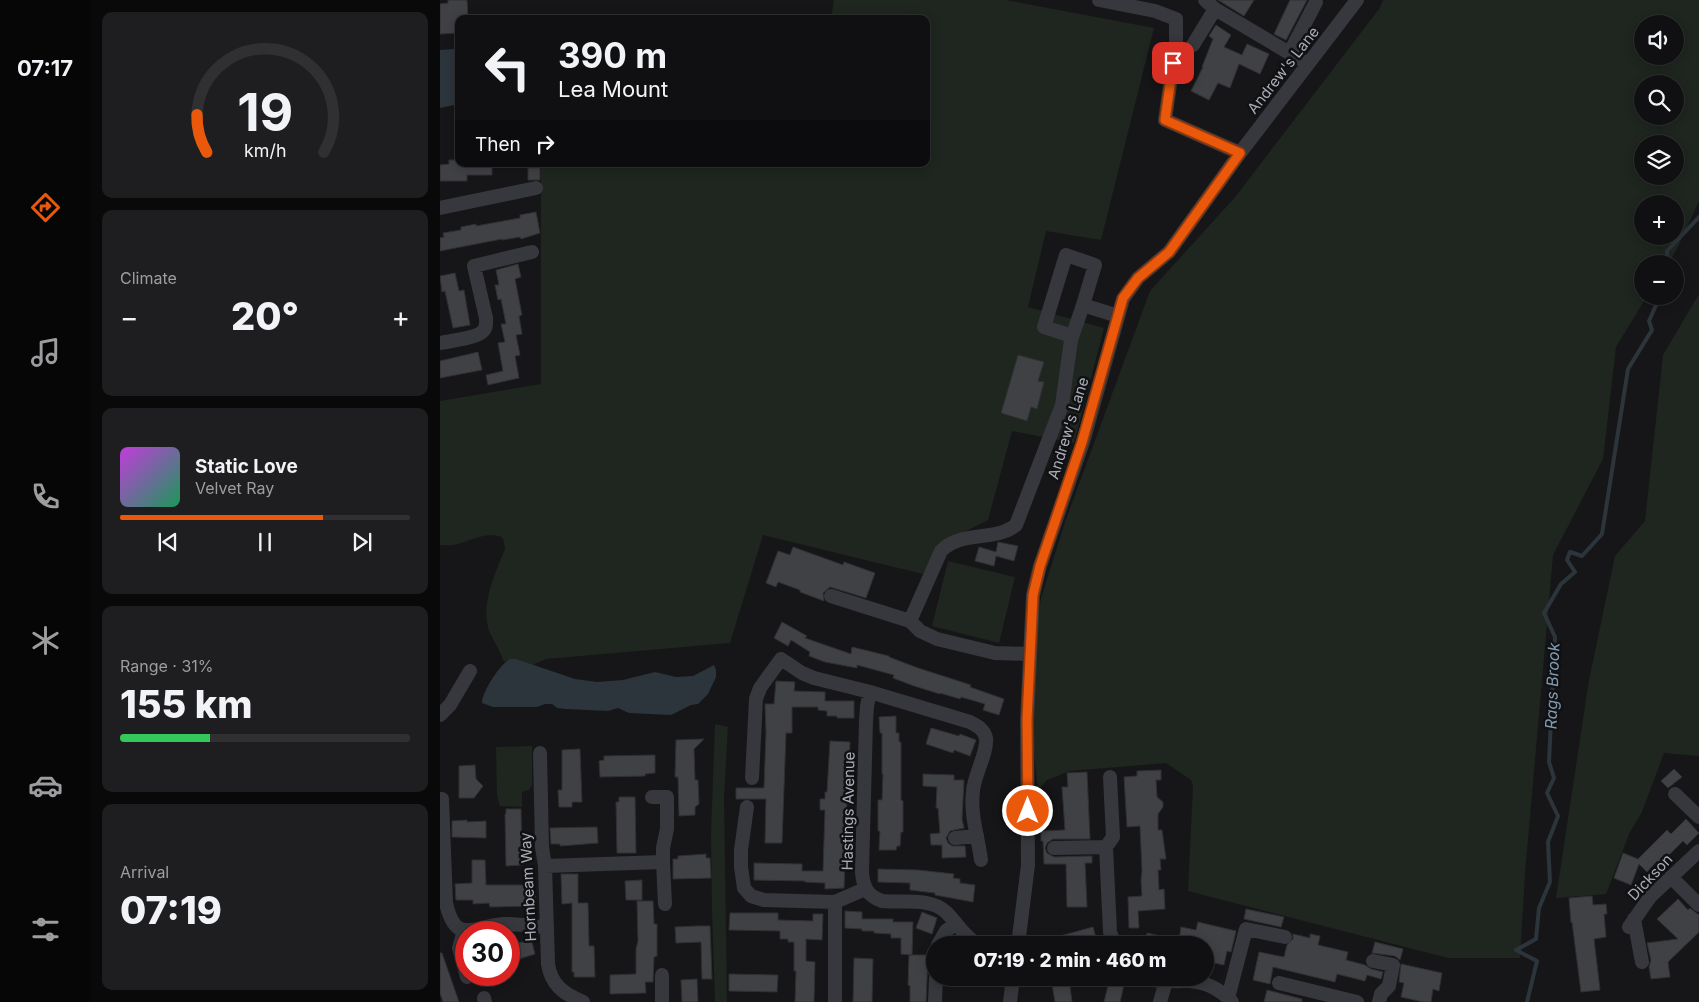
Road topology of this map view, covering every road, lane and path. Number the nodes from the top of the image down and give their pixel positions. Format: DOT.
graph roads {
  1 [pos="1099,0"];
  2 [pos="1357,0"];
  3 [pos="1316,2"];
  4 [pos="1210,5"];
  5 [pos="1193,45"];
  6 [pos="1290,52"];
  7 [pos="1308,64"];
  8 [pos="1240,153"];
  9 [pos="536,188"];
  10 [pos="440,208"];
  11 [pos="532,252"];
  12 [pos="1082,305"];
  13 [pos="1118,316"];
  14 [pos="1072,336"];
  15 [pos="440,343"];
  16 [pos="831,596"];
  17 [pos="910,621"];
  18 [pos="1030,654"];
  19 [pos="470,671"];
  20 [pos="870,692"];
  21 [pos="440,715"];
  22 [pos="540,753"];
  23 [pos="1110,776"];
  24 [pos="752,778"];
  25 [pos="1675,794"];
  26 [pos="652,797"];
  27 [pos="442,800"];
  28 [pos="748,807"];
  29 [pos="1699,817"];
  30 [pos="441,821"];
  31 [pos="977,836"];
  32 [pos="955,838"];
  33 [pos="1106,847"];
  34 [pos="1054,848"];
  35 [pos="1699,852"];
  36 [pos="982,860"];
  37 [pos="663,862"];
  38 [pos="545,866"];
  39 [pos="1671,877"];
  40 [pos="865,889"];
  41 [pos="835,902"];
  42 [pos="665,904"];
  43 [pos="1699,905"];
  44 [pos="455,923"];
  45 [pos="956,923"];
  46 [pos="520,925"];
  47 [pos="547,927"];
  48 [pos="943,936"];
  49 [pos="968,936"];
  50 [pos="1019,936"];
  51 [pos="1112,936"];
  52 [pos="1284,937"];
  53 [pos="1373,960"];
  54 [pos="1642,962"];
  55 [pos="662,975"];
  56 [pos="1279,982"];
  57 [pos="936,986"];
  58 [pos="1012,986"];
  59 [pos="1165,986"];
  60 [pos="1210,986"];
  61 [pos="1230,1000"];
  62 [pos="583,1002"];
  63 [pos="662,1002"];
  64 [pos="835,1002"];
  65 [pos="935,1002"];
  66 [pos="1010,1002"];
  67 [pos="1160,1002"];
  68 [pos="1357,1002"];
  69 [pos="1379,1002"];
  1 -- 8 [label="street"];
  2 -- 7 [label="street, Andrew's Lane"];
  3 -- 6 [label="street"];
  4 -- 5 [label="street"];
  4 -- 6 [label="street"];
  6 -- 7 [label="street"];
  7 -- 8 [label="street, Andrew's Lane"];
  8 -- 13 [label="street, Andrew's Lane"];
  9 -- 10 [label="street"];
  11 -- 15 [label="street"];
  12 -- 13 [label="street"];
  12 -- 14 [label="street"];
  12 -- 14 [label="street"];
  13 -- 18 [label="street, Andrew's Lane"];
  14 -- 17 [label="street"];
  16 -- 17 [label="street"];
  17 -- 18 [label="street"];
  18 -- 50 [label="street, Andrew's Lane"];
  19 -- 21 [label="street"];
  20 -- 24 [label="street"];
  20 -- 31 [label="street"];
  20 -- 40 [label="street, Hastings Avenue"];
  22 -- 38 [label="street, Hornbeam Way"];
  23 -- 33 [label="street"];
  25 -- 29 [label="street"];
  26 -- 37 [label="street"];
  27 -- 30 [label="street"];
  28 -- 41 [label="street"];
  30 -- 44 [label="street"];
  31 -- 32 [label="street"];
  31 -- 36 [label="street"];
  33 -- 34 [label="street"];
  33 -- 51 [label="street"];
  35 -- 39 [label="street, Dickson"];
  37 -- 38 [label="street"];
  37 -- 42 [label="street"];
  38 -- 47 [label="street, Hornbeam Way"];
  39 -- 43 [label="street"];
  39 -- 54 [label="street, Dickson"];
  40 -- 41 [label="street"];
  40 -- 45 [label="street, Hastings Avenue"];
  41 -- 64 [label="street"];
  45 -- 48 [label="street"];
  45 -- 49 [label="street, Hastings Avenue"];
  46 -- 47 [label="street"];
  47 -- 62 [label="street, Hornbeam Way"];
  52 -- 61 [label="street"];
  53 -- 69 [label="street"];
  55 -- 63 [label="street"];
  56 -- 68 [label="street"];
  57 -- 65 [label="street"];
  58 -- 66 [label="street"];
  59 -- 67 [label="street"];
  60 -- 61 [label="street"];
}
